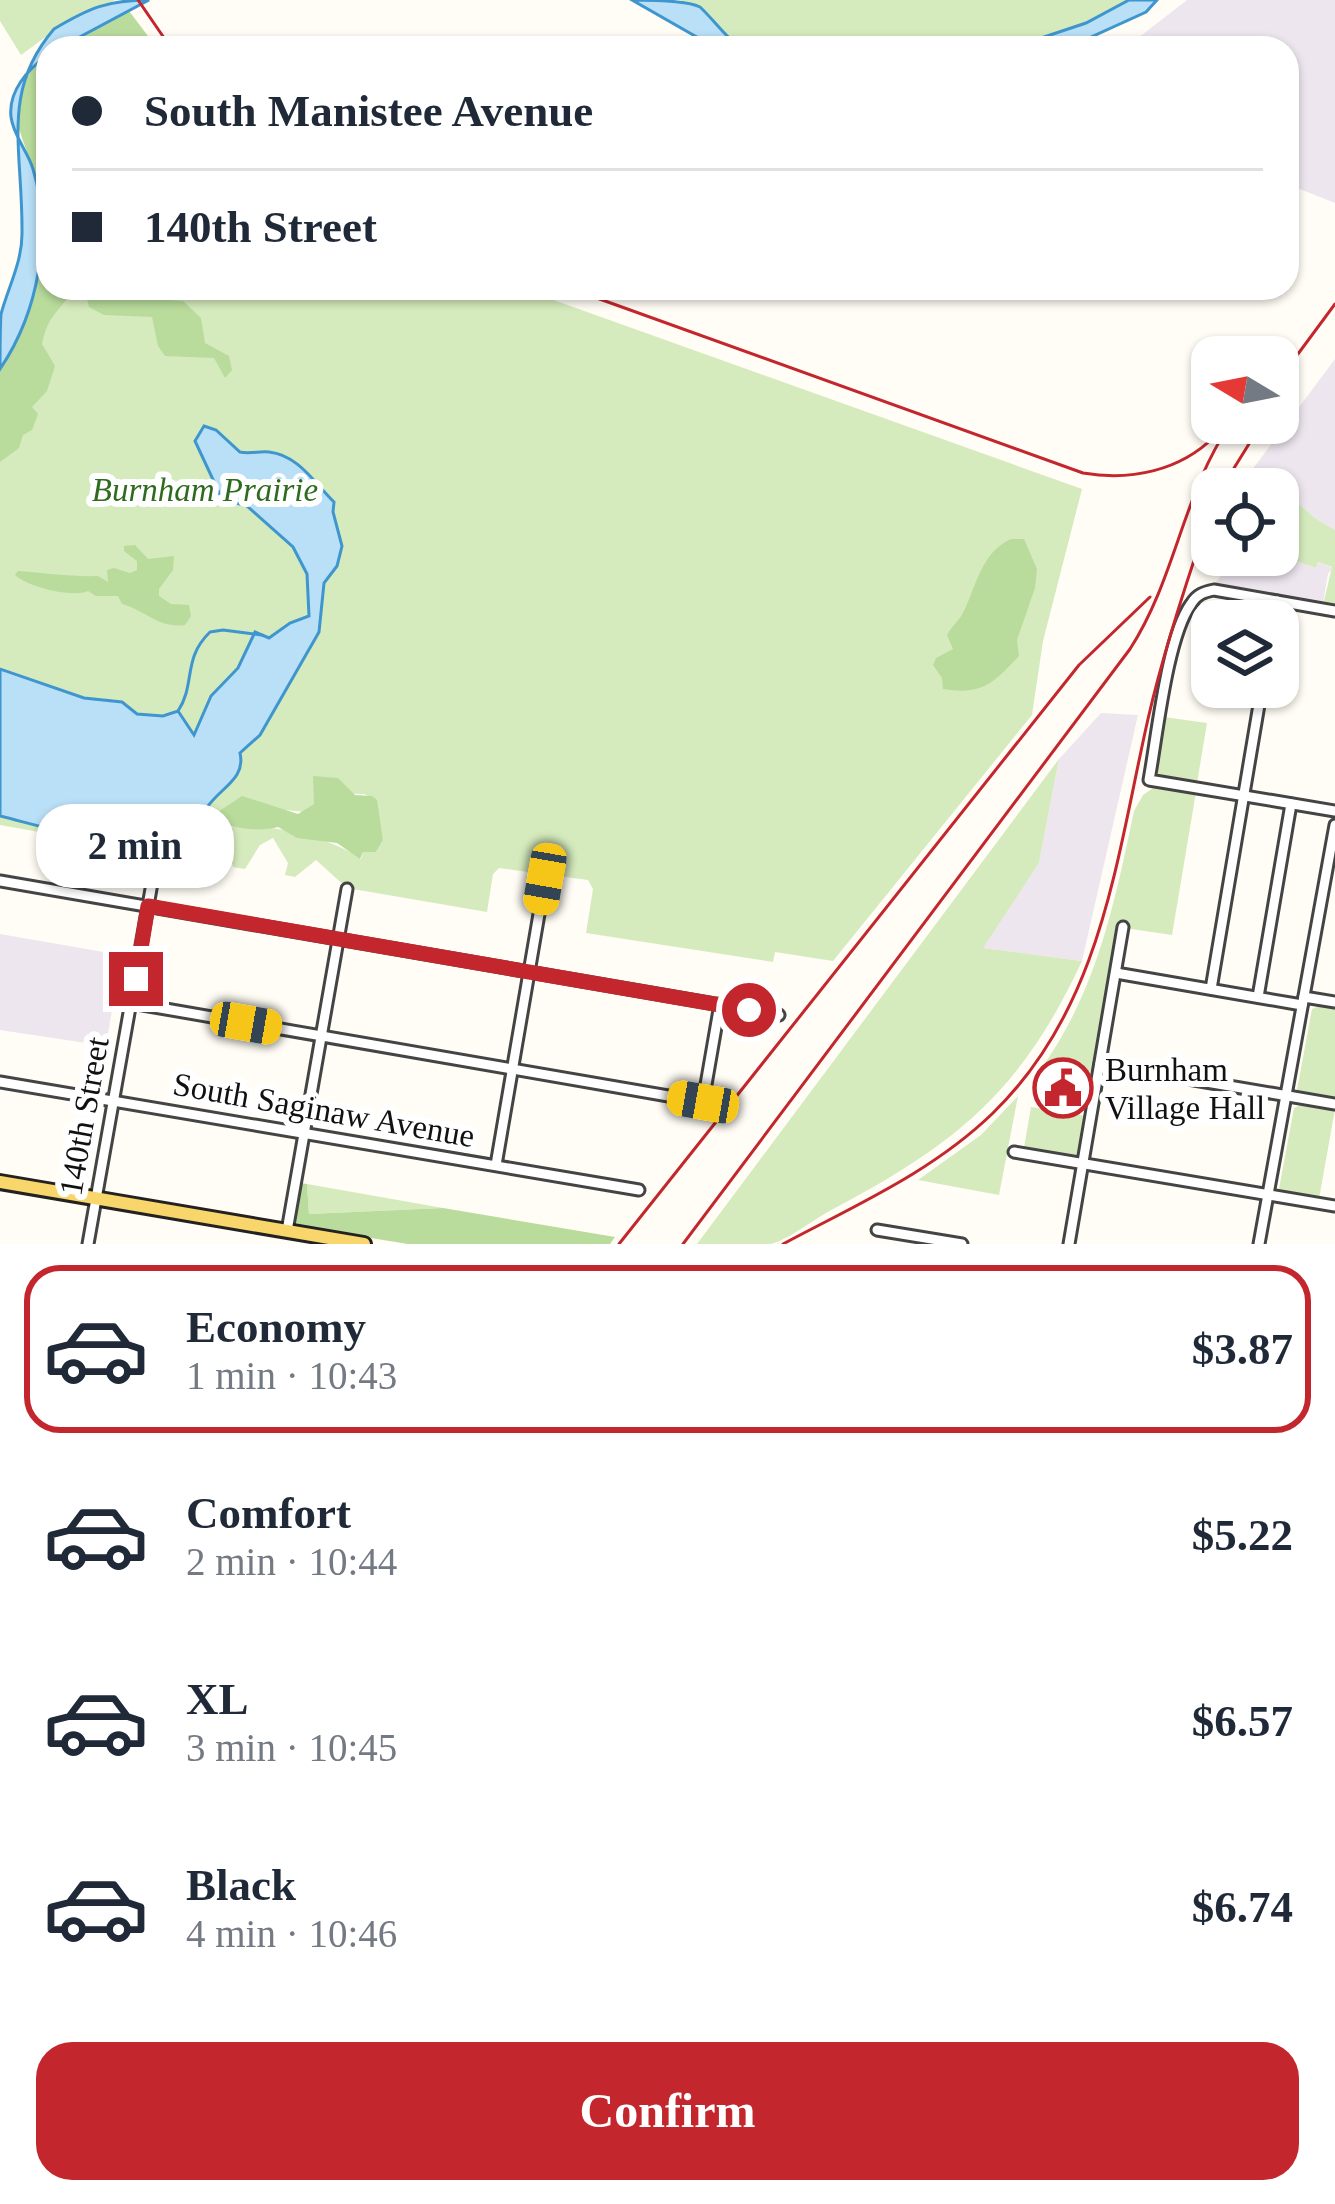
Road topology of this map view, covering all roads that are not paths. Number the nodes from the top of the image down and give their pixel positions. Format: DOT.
graph roads {
  1 [pos="1195,600"];
  2 [pos="1270,600"];
  3 [pos="1191,605"];
  4 [pos="1299,605"];
  5 [pos="1335,611"];
  6 [pos="1259,708"];
  7 [pos="1244,796"];
  8 [pos="1292,804"];
  9 [pos="1335,812"];
  10 [pos="1335,825"];
  11 [pos="157,855"];
  12 [pos="545,879"];
  13 [pos="0,880"];
  14 [pos="347,889"];
  15 [pos="1321,902"];
  16 [pos="1335,904"];
  17 [pos="148,906"];
  18 [pos="1123,928"];
  19 [pos="339,939"];
  20 [pos="529,972"];
  21 [pos="1116,973"];
  22 [pos="1211,989"];
  23 [pos="1258,997"];
  24 [pos="1303,1001"];
  25 [pos="1335,1002"];
  26 [pos="131,1003"];
  27 [pos="719,1004"];
  28 [pos="779,1015"];
  29 [pos="322,1036"];
  30 [pos="1100,1064"];
  31 [pos="512,1069"];
  32 [pos="0,1082"];
  33 [pos="1286,1096"];
  34 [pos="115,1101"];
  35 [pos="1335,1104"];
  36 [pos="304,1134"];
  37 [pos="1014,1152"];
  38 [pos="1083,1163"];
  39 [pos="496,1165"];
  40 [pos="0,1182"];
  41 [pos="639,1190"];
  42 [pos="1268,1194"];
  43 [pos="97,1198"];
  44 [pos="1335,1206"];
  45 [pos="877,1230"];
  46 [pos="282,1235"];
  47 [pos="88,1244"];
  48 [pos="364,1244"];
  49 [pos="962,1244"];
  50 [pos="1069,1244"];
  51 [pos="1259,1244"];
  1 -- 2 [label="street"];
  3 -- 7 [label="street"];
  4 -- 5 [label="street"];
  6 -- 7 [label="street"];
  7 -- 8 [label="street"];
  7 -- 22 [label="street"];
  8 -- 9 [label="street"];
  8 -- 23 [label="street"];
  10 -- 15 [label="street"];
  11 -- 17 [label="street, 140th Street"];
  12 -- 20 [label="street"];
  13 -- 17 [label="street"];
  14 -- 19 [label="street"];
  15 -- 16 [label="street"];
  15 -- 24 [label="street"];
  17 -- 19 [label="street"];
  17 -- 26 [label="street, 140th Street"];
  18 -- 21 [label="street"];
  19 -- 20 [label="street"];
  19 -- 29 [label="street"];
  20 -- 27 [label="street"];
  20 -- 31 [label="street"];
  21 -- 22 [label="street"];
  21 -- 30 [label="street"];
  22 -- 23 [label="street"];
  23 -- 24 [label="street"];
  24 -- 25 [label="street"];
  24 -- 33 [label="street"];
  26 -- 29 [label="street"];
  26 -- 34 [label="street, 140th Street"];
  27 -- 28 [label="street"];
  27 -- 31 [label="street"];
  29 -- 31 [label="street"];
  29 -- 36 [label="street"];
  30 -- 33 [label="street"];
  30 -- 38 [label="street"];
  31 -- 39 [label="street"];
  32 -- 34 [label="street, South Saginaw Avenue"];
  33 -- 35 [label="street"];
  33 -- 42 [label="street"];
  34 -- 36 [label="street, South Saginaw Avenue"];
  34 -- 43 [label="street, 140th Street"];
  36 -- 39 [label="street, South Saginaw Avenue"];
  36 -- 46 [label="street"];
  37 -- 38 [label="street"];
  38 -- 42 [label="street"];
  38 -- 50 [label="street"];
  39 -- 41 [label="street, South Saginaw Avenue"];
  40 -- 43 [label="main road"];
  42 -- 44 [label="street"];
  42 -- 51 [label="street"];
  43 -- 46 [label="main road"];
  43 -- 47 [label="street, 140th Street"];
  45 -- 49 [label="street"];
  46 -- 48 [label="main road"];
}
